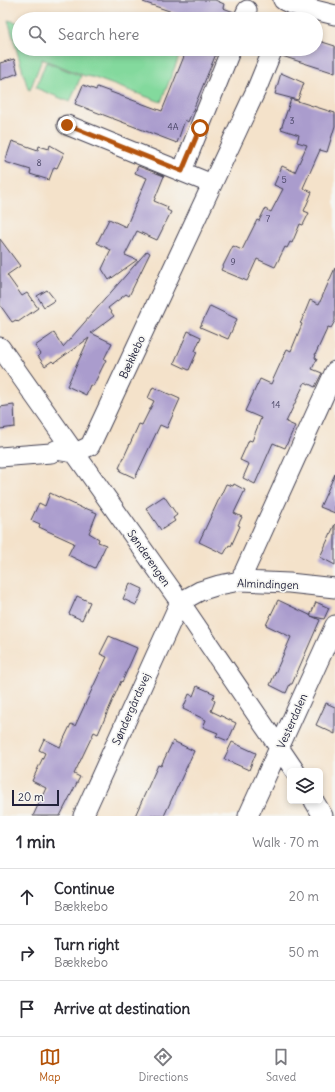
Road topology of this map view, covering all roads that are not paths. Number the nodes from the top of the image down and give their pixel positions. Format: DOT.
graph roads {
  1 [pos="325,0"];
  2 [pos="335,5"];
  3 [pos="291,6"];
  4 [pos="320,12"];
  5 [pos="323,13"];
  6 [pos="335,15"];
  7 [pos="228,56"];
  8 [pos="270,56"];
  9 [pos="67,125"];
  10 [pos="182,171"];
  11 [pos="212,184"];
  12 [pos="0,347"];
  13 [pos="335,371"];
  14 [pos="75,453"];
  15 [pos="0,457"];
  16 [pos="240,581"];
  17 [pos="335,588"];
  18 [pos="180,602"];
  19 [pos="335,625"];
  20 [pos="280,748"];
  21 [pos="293,768"];
  22 [pos="316,804"];
  23 [pos="83,816"];
  24 [pos="248,816"];
  25 [pos="323,816"];
  1 -- 2 [label="street"];
  3 -- 4 [label="street"];
  5 -- 6 [label="street"];
  7 -- 10 [label="street"];
  8 -- 11 [label="street, Bækkebo"];
  9 -- 10 [label="street"];
  10 -- 11 [label="street"];
  11 -- 14 [label="street, Bækkebo"];
  12 -- 14 [label="street, Sønderengen"];
  13 -- 16 [label="street"];
  14 -- 15 [label="street"];
  14 -- 18 [label="street, Sønderengen"];
  16 -- 17 [label="street, Almindingen"];
  16 -- 18 [label="street, Almindingen"];
  18 -- 20 [label="street, Sønderengen"];
  18 -- 23 [label="street, Søndergårdsvej"];
  19 -- 20 [label="street, Vesterdalen"];
  20 -- 21 [label="street, Sønderengen"];
  20 -- 24 [label="street, Vesterdalen"];
  22 -- 25 [label="street"];
}
